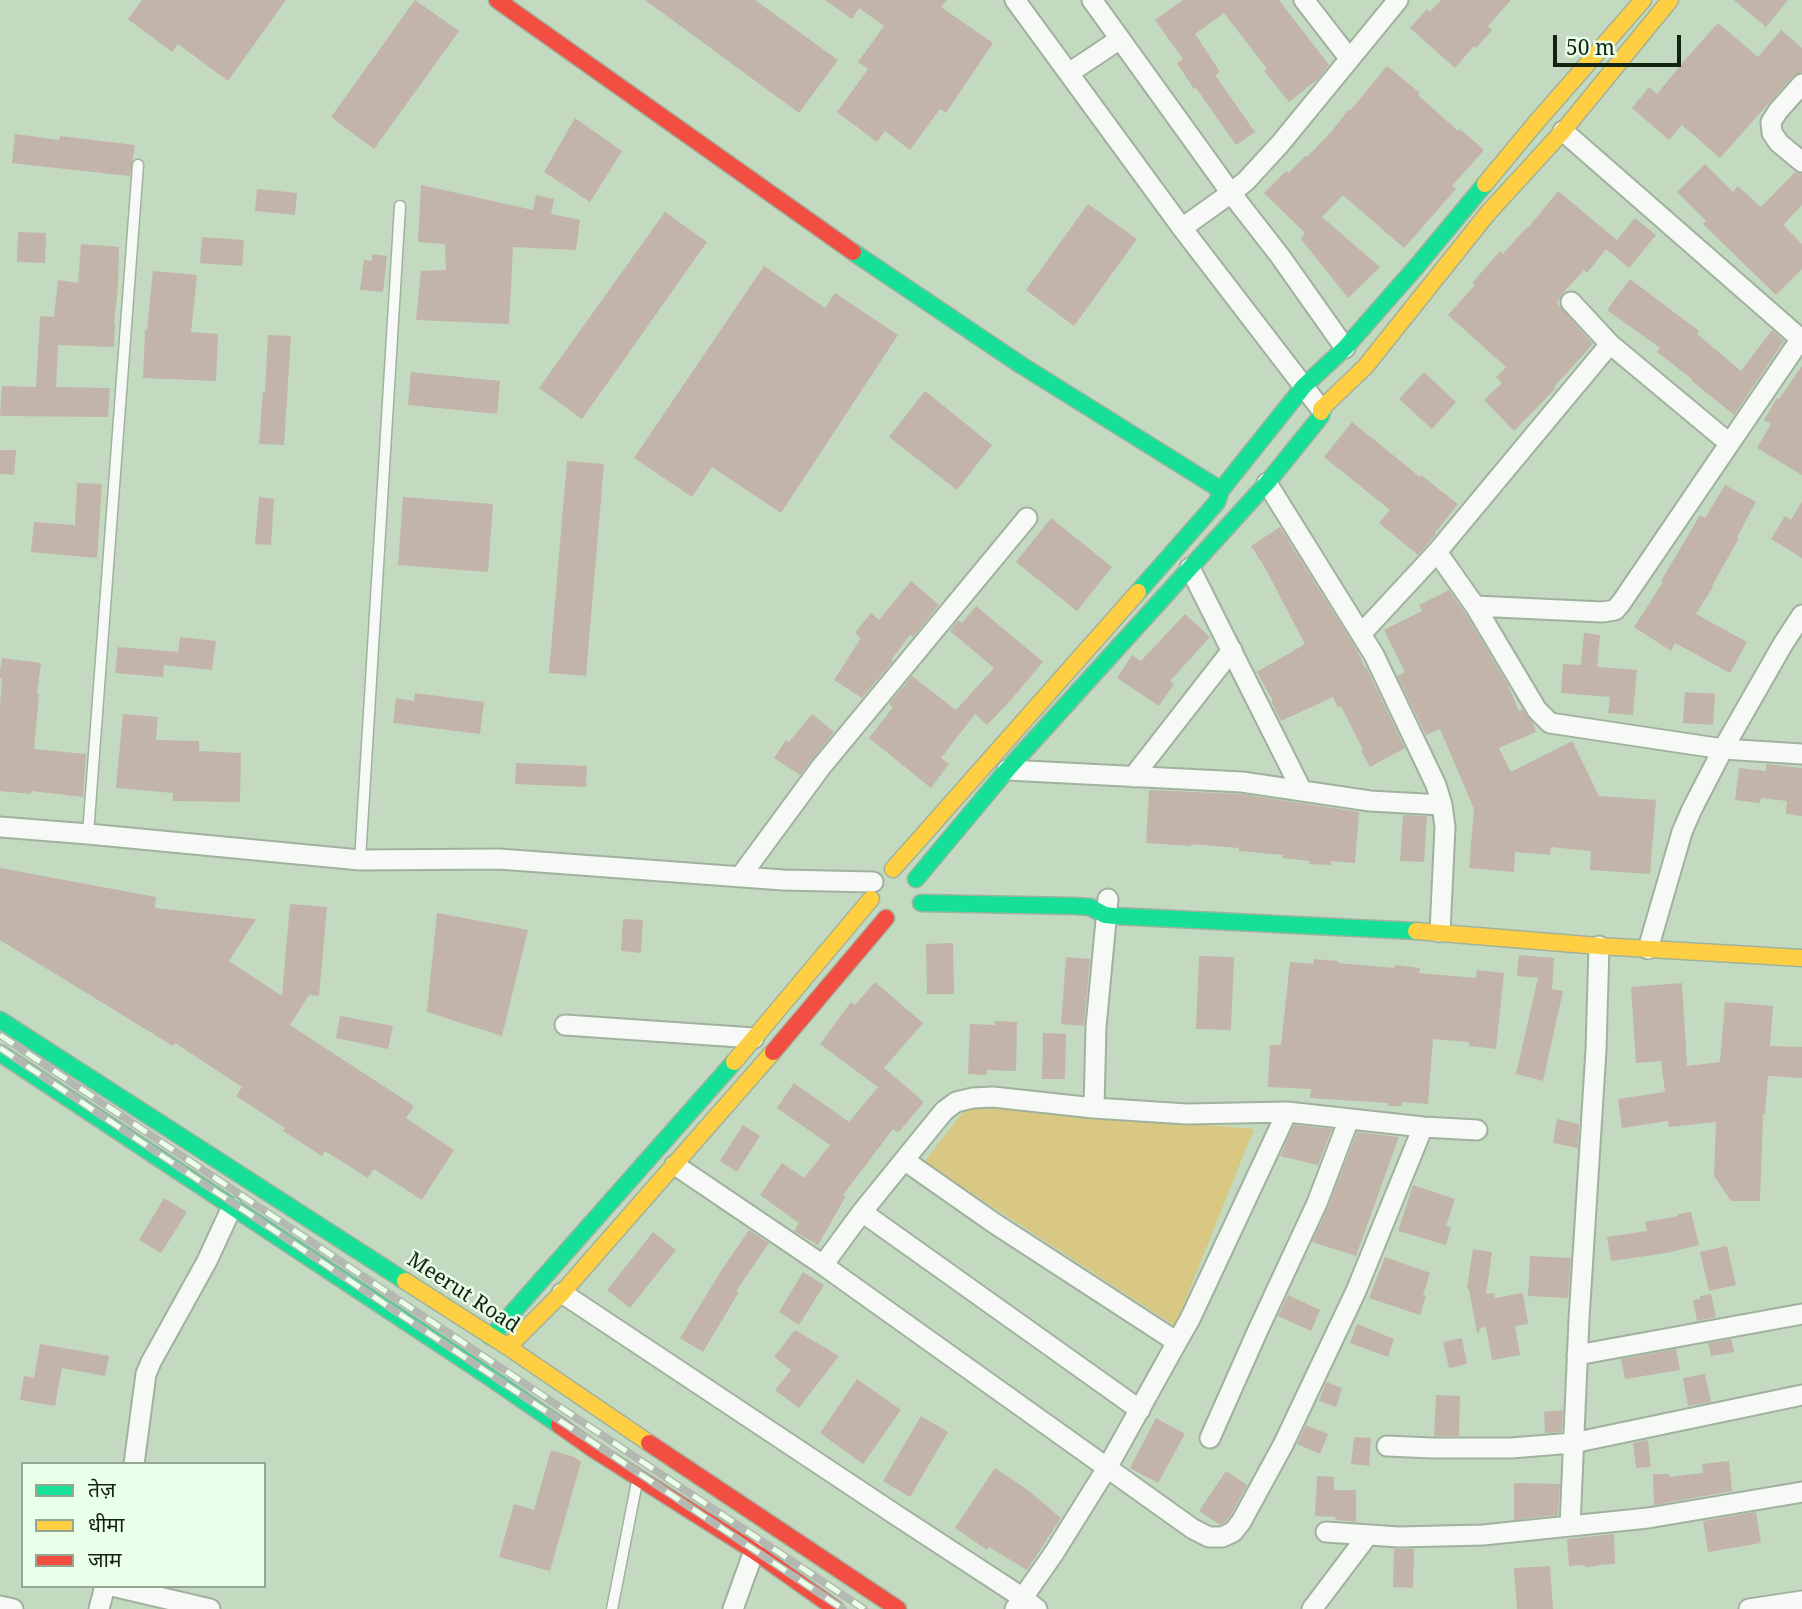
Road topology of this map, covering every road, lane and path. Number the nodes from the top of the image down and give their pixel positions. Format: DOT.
graph roads {
  1 [pos="497,0"];
  2 [pos="1015,0"];
  3 [pos="1092,0"];
  4 [pos="1304,0"];
  5 [pos="1398,0"];
  6 [pos="1643,0"];
  7 [pos="1670,0"];
  8 [pos="523,7"];
  9 [pos="1120,39"];
  10 [pos="1349,58"];
  11 [pos="1069,73"];
  12 [pos="1802,84"];
  13 [pos="1563,131"];
  14 [pos="1802,162"];
  15 [pos="138,165"];
  16 [pos="1231,193"];
  17 [pos="400,206"];
  18 [pos="1182,228"];
  19 [pos="1572,302"];
  20 [pos="1802,339"];
  21 [pos="1610,344"];
  22 [pos="1345,348"];
  23 [pos="1304,386"];
  24 [pos="1321,409"];
  25 [pos="1729,443"];
  26 [pos="1267,483"];
  27 [pos="1221,490"];
  28 [pos="1027,518"];
  29 [pos="1437,552"];
  30 [pos="1190,568"];
  31 [pos="1475,606"];
  32 [pos="1802,615"];
  33 [pos="1361,634"];
  34 [pos="1232,650"];
  35 [pos="1723,749"];
  36 [pos="1802,754"];
  37 [pos="1007,770"];
  38 [pos="1133,777"];
  39 [pos="1302,791"];
  40 [pos="1442,805"];
  41 [pos="0,827"];
  42 [pos="88,834"];
  43 [pos="360,860"];
  44 [pos="893,869"];
  45 [pos="740,877"];
  46 [pos="916,878"];
  47 [pos="872,891"];
  48 [pos="920,903"];
  49 [pos="1196,904"];
  50 [pos="1108,905"];
  51 [pos="900,918"];
  52 [pos="1440,925"];
  53 [pos="1650,942"];
  54 [pos="1802,943"];
  55 [pos="1599,946"];
  56 [pos="1802,958"];
  57 [pos="0,1020"];
  58 [pos="565,1025"];
  59 [pos="754,1038"];
  60 [pos="0,1053"];
  61 [pos="1094,1108"];
  62 [pos="1287,1112"];
  63 [pos="1349,1119"];
  64 [pos="1423,1127"];
  65 [pos="1477,1129"];
  66 [pos="904,1160"];
  67 [pos="675,1165"];
  68 [pos="232,1207"];
  69 [pos="862,1212"];
  70 [pos="823,1265"];
  71 [pos="562,1293"];
  72 [pos="527,1296"];
  73 [pos="544,1311"];
  74 [pos="1802,1314"];
  75 [pos="1177,1342"];
  76 [pos="480,1350"];
  77 [pos="1577,1355"];
  78 [pos="497,1360"];
  79 [pos="1802,1395"];
  80 [pos="1140,1410"];
  81 [pos="1210,1438"];
  82 [pos="1573,1443"];
  83 [pos="1387,1446"];
  84 [pos="134,1462"];
  85 [pos="1107,1468"];
  86 [pos="638,1478"];
  87 [pos="1802,1492"];
  88 [pos="1570,1526"];
  89 [pos="1326,1532"];
  90 [pos="1368,1535"];
  91 [pos="754,1551"];
  92 [pos="104,1588"];
  93 [pos="121,1588"];
  94 [pos="1802,1601"];
  95 [pos="1025,1605"];
  96 [pos="0,1606"];
  97 [pos="13,1609"];
  98 [pos="99,1609"];
  99 [pos="210,1609"];
  100 [pos="612,1609"];
  101 [pos="733,1609"];
  102 [pos="836,1609"];
  103 [pos="898,1609"];
  104 [pos="1312,1609"];
  105 [pos="1749,1609"];
  1 -- 8 [label="street"];
  2 -- 11 [label="street"];
  3 -- 9 [label="street"];
  4 -- 10 [label="street"];
  5 -- 10 [label="street"];
  6 -- 22 [label="street"];
  7 -- 13 [label="street"];
  8 -- 27 [label="street"];
  9 -- 11 [label="street"];
  9 -- 16 [label="street"];
  10 -- 16 [label="street"];
  11 -- 18 [label="street"];
  12 -- 14 [label="street"];
  13 -- 20 [label="street"];
  13 -- 24 [label="street"];
  15 -- 42 [label="lane"];
  16 -- 18 [label="street"];
  16 -- 22 [label="street"];
  17 -- 43 [label="lane"];
  18 -- 23 [label="street"];
  19 -- 21 [label="street"];
  20 -- 25 [label="street"];
  21 -- 25 [label="street"];
  21 -- 29 [label="street"];
  22 -- 23 [label="street"];
  23 -- 24 [label="street"];
  23 -- 27 [label="street"];
  24 -- 26 [label="street"];
  25 -- 31 [label="street"];
  26 -- 30 [label="street"];
  26 -- 33 [label="street"];
  27 -- 44 [label="street"];
  28 -- 45 [label="street"];
  29 -- 31 [label="street"];
  29 -- 33 [label="street"];
  30 -- 34 [label="street"];
  30 -- 37 [label="street"];
  31 -- 35 [label="street"];
  32 -- 35 [label="street"];
  33 -- 40 [label="street"];
  34 -- 38 [label="street"];
  34 -- 39 [label="street"];
  35 -- 36 [label="street"];
  35 -- 53 [label="street"];
  37 -- 38 [label="street"];
  37 -- 46 [label="street"];
  38 -- 39 [label="street"];
  39 -- 40 [label="street"];
  40 -- 52 [label="street"];
  41 -- 42 [label="street"];
  42 -- 43 [label="street"];
  43 -- 45 [label="street"];
  44 -- 46 [label="street"];
  44 -- 47 [label="street"];
  45 -- 47 [label="street"];
  46 -- 48 [label="street"];
  47 -- 51 [label="street"];
  47 -- 59 [label="street"];
  48 -- 50 [label="street"];
  48 -- 51 [label="street"];
  49 -- 52 [label="street"];
  50 -- 52 [label="street"];
  50 -- 61 [label="street"];
  51 -- 67 [label="street"];
  52 -- 53 [label="street"];
  52 -- 55 [label="street"];
  53 -- 54 [label="street"];
  53 -- 55 [label="street"];
  53 -- 56 [label="street"];
  55 -- 77 [label="street"];
  57 -- 76 [label="street, Meerut Road"];
  58 -- 59 [label="street"];
  59 -- 72 [label="street"];
  60 -- 68 [label="street, Meerut Road"];
  61 -- 62 [label="street"];
  61 -- 66 [label="street"];
  62 -- 63 [label="street"];
  62 -- 75 [label="street"];
  63 -- 64 [label="street"];
  63 -- 81 [label="street"];
  64 -- 65 [label="street"];
  64 -- 85 [label="street"];
  66 -- 69 [label="street"];
  66 -- 75 [label="street"];
  67 -- 70 [label="street"];
  67 -- 71 [label="street"];
  68 -- 76 [label="street, Meerut Road"];
  68 -- 84 [label="street"];
  69 -- 70 [label="street"];
  69 -- 80 [label="street"];
  70 -- 85 [label="street"];
  71 -- 73 [label="street"];
  71 -- 95 [label="street"];
  72 -- 73 [label="street"];
  72 -- 76 [label="street"];
  73 -- 78 [label="street"];
  74 -- 77 [label="street"];
  75 -- 80 [label="street"];
  76 -- 78 [label="street, Meerut Road"];
  76 -- 78 [label="street, Meerut Road"];
  77 -- 82 [label="street"];
  78 -- 86 [label="street, Meerut Road"];
  78 -- 103 [label="street, Meerut Road"];
  79 -- 82 [label="street"];
  80 -- 85 [label="street"];
  82 -- 83 [label="street"];
  82 -- 88 [label="street"];
  85 -- 95 [label="street"];
  86 -- 91 [label="street, Meerut Road"];
  86 -- 100 [label="lane"];
  87 -- 88 [label="street"];
  88 -- 90 [label="street"];
  89 -- 90 [label="street"];
  90 -- 104 [label="street"];
  91 -- 101 [label="street"];
  91 -- 102 [label="street, Meerut Road"];
  92 -- 98 [label="street"];
  93 -- 99 [label="street"];
  94 -- 105 [label="street"];
  96 -- 97 [label="street"];
}
